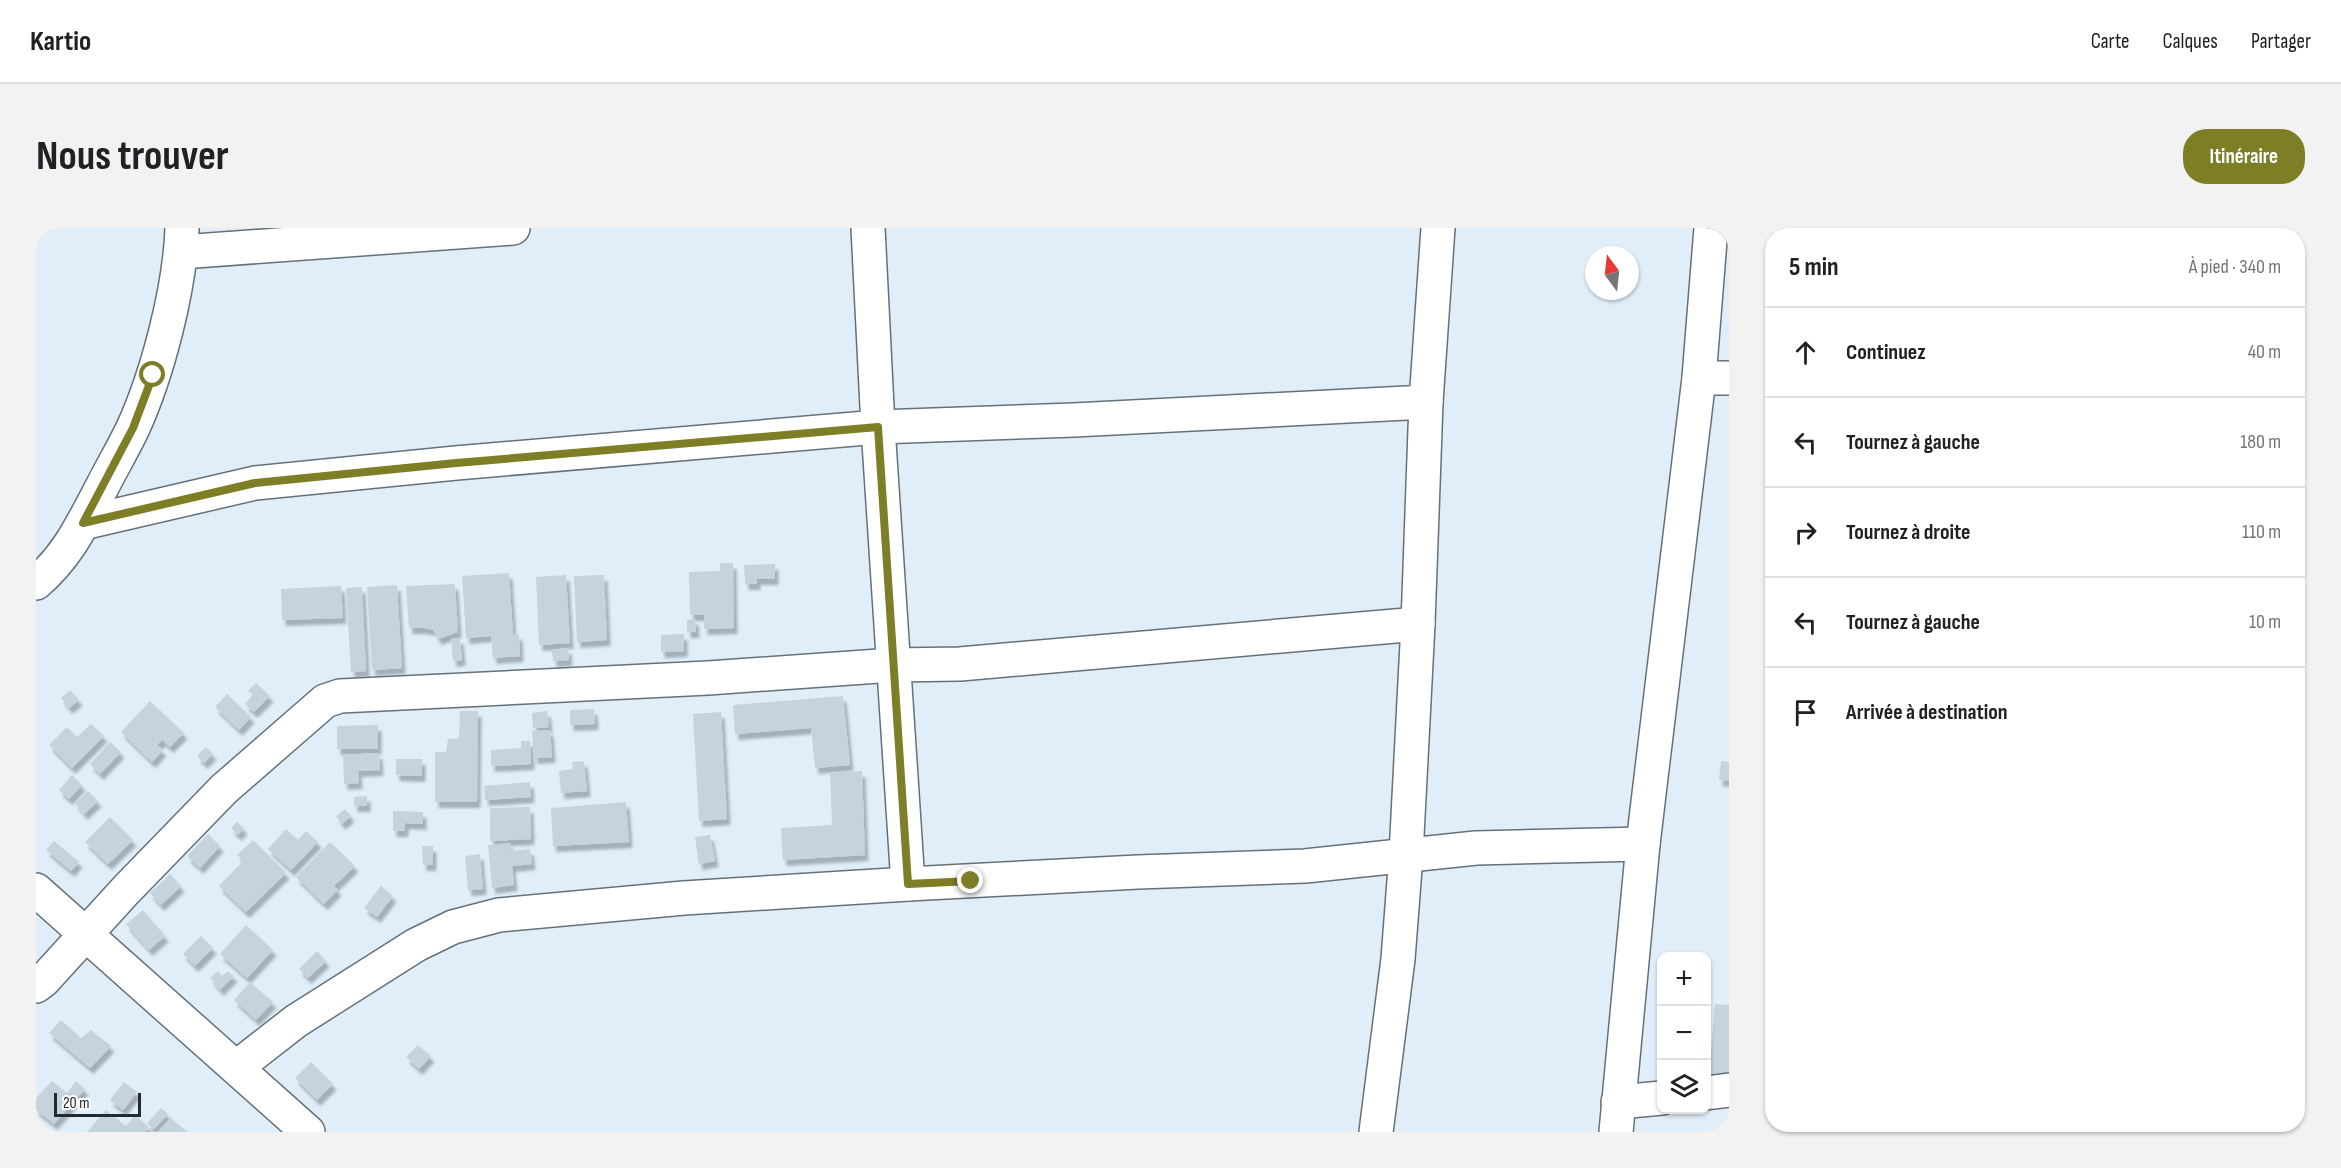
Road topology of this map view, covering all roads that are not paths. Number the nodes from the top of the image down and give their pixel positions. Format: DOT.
graph roads {
  1 [pos="513,228"];
  2 [pos="868,228"];
  3 [pos="1438,228"];
  4 [pos="1711,228"];
  5 [pos="182,240"];
  6 [pos="1714,378"];
  7 [pos="1426,402"];
  8 [pos="878,427"];
  9 [pos="83,523"];
  10 [pos="36,583"];
  11 [pos="1418,624"];
  12 [pos="894,666"];
  13 [pos="1643,844"];
  14 [pos="1406,855"];
  15 [pos="908,884"];
  16 [pos="36,890"];
  17 [pos="85,933"];
  18 [pos="36,986"];
  19 [pos="237,1067"];
  20 [pos="1729,1090"];
  21 [pos="1711,1092"];
  22 [pos="1657,1100"];
  23 [pos="1617,1117"];
  24 [pos="308,1132"];
  25 [pos="1377,1132"];
  1 -- 5 [label="street"];
  2 -- 8 [label="street"];
  3 -- 7 [label="street"];
  4 -- 6 [label="street"];
  5 -- 9 [label="street"];
  6 -- 13 [label="street"];
  7 -- 8 [label="street"];
  7 -- 11 [label="street"];
  8 -- 9 [label="street"];
  8 -- 12 [label="street"];
  9 -- 10 [label="street"];
  11 -- 12 [label="street"];
  11 -- 14 [label="street"];
  12 -- 15 [label="street"];
  12 -- 17 [label="street"];
  13 -- 14 [label="street"];
  13 -- 23 [label="street"];
  14 -- 15 [label="street"];
  14 -- 25 [label="street"];
  15 -- 19 [label="street"];
  16 -- 17 [label="street"];
  17 -- 18 [label="street"];
  17 -- 19 [label="street"];
  19 -- 24 [label="street"];
  20 -- 21 [label="street"];
  22 -- 23 [label="street"];
}
